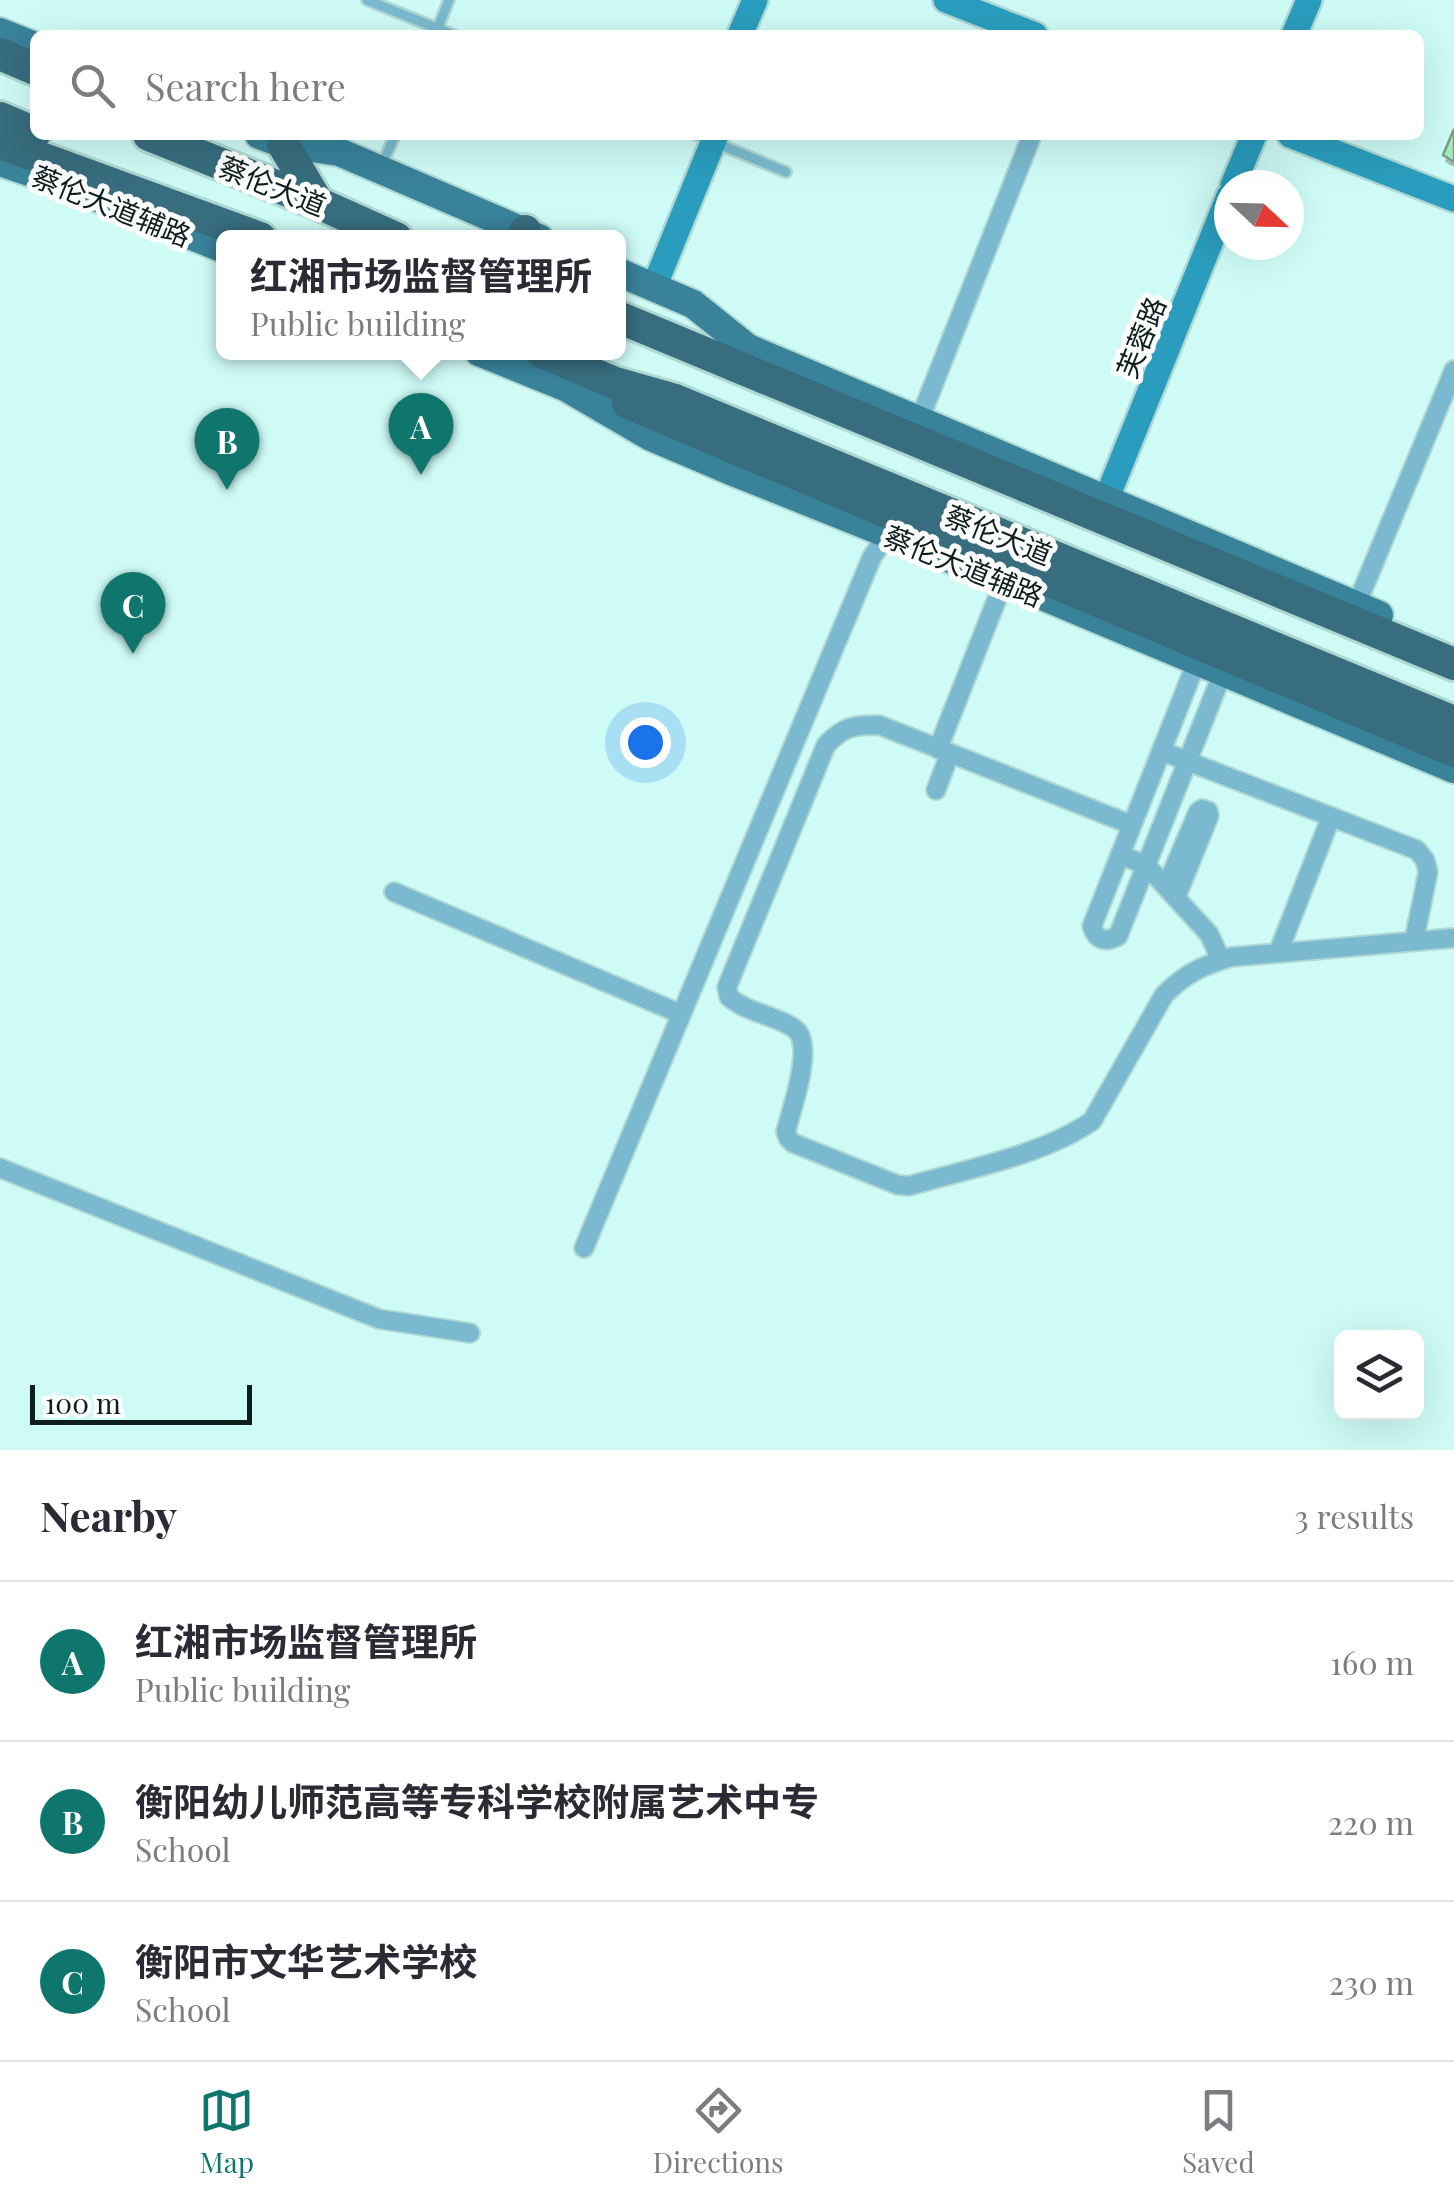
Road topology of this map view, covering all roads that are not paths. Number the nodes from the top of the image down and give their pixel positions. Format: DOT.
graph roads {
  1 [pos="367,0"];
  2 [pos="449,0"];
  3 [pos="755,0"];
  4 [pos="771,0"];
  5 [pos="946,0"];
  6 [pos="970,0"];
  7 [pos="1308,0"];
  8 [pos="1321,0"];
  9 [pos="432,30"];
  10 [pos="437,30"];
  11 [pos="742,30"];
  12 [pos="758,30"];
  13 [pos="1022,30"];
  14 [pos="1046,30"];
  15 [pos="1296,30"];
  16 [pos="1309,30"];
  17 [pos="0,32"];
  18 [pos="30,44"];
  19 [pos="0,54"];
  20 [pos="30,67"];
  21 [pos="0,75"];
  22 [pos="30,87"];
  23 [pos="0,118"];
  24 [pos="30,131"];
  25 [pos="52,140"];
  26 [pos="161,140"];
  27 [pos="196,140"];
  28 [pos="271,140"];
  29 [pos="392,140"];
  30 [pos="704,140"];
  31 [pos="712,140"];
  32 [pos="1030,140"];
  33 [pos="1252,140"];
  34 [pos="1264,140"];
  35 [pos="1303,140"];
  36 [pos="1327,140"];
  37 [pos="0,143"];
  38 [pos="0,162"];
  39 [pos="380,170"];
  40 [pos="1240,170"];
  41 [pos="1252,170"];
  42 [pos="786,172"];
  43 [pos="1454,190"];
  44 [pos="1454,200"];
  45 [pos="318,203"];
  46 [pos="242,230"];
  47 [pos="249,230"];
  48 [pos="378,230"];
  49 [pos="518,230"];
  50 [pos="1214,235"];
  51 [pos="216,247"];
  52 [pos="1215,260"];
  53 [pos="633,285"];
  54 [pos="626,320"];
  55 [pos="626,341"];
  56 [pos="748,348"];
  57 [pos="499,360"];
  58 [pos="556,360"];
  59 [pos="1454,370"];
  60 [pos="564,387"];
  61 [pos="622,394"];
  62 [pos="832,395"];
  63 [pos="915,430"];
  64 [pos="649,436"];
  65 [pos="736,462"];
  66 [pos="1108,511"];
  67 [pos="891,525"];
  68 [pos="1004,581"];
  69 [pos="1353,614"];
  70 [pos="1454,646"];
  71 [pos="1454,664"];
  72 [pos="1222,667"];
  73 [pos="1454,684"];
  74 [pos="1454,722"];
  75 [pos="944,751"];
  76 [pos="1161,751"];
  77 [pos="1454,751"];
  78 [pos="1187,761"];
  79 [pos="1454,769"];
  80 [pos="936,790"];
  81 [pos="1331,817"];
  82 [pos="1132,825"];
  83 [pos="1120,855"];
  84 [pos="1146,865"];
  85 [pos="394,892"];
  86 [pos="1454,938"];
  87 [pos="1414,941"];
  88 [pos="1278,953"];
  89 [pos="1221,960"];
  90 [pos="681,1014"];
  91 [pos="0,1168"];
  92 [pos="584,1248"];
  93 [pos="470,1333"];
  1 -- 9 [label="lane"];
  2 -- 10 [label="lane"];
  3 -- 11 [label="street"];
  4 -- 12 [label="street"];
  5 -- 13 [label="street"];
  6 -- 14 [label="street"];
  7 -- 15 [label="street"];
  8 -- 16 [label="street"];
  17 -- 18 [label="main road"];
  19 -- 20 [label="highway"];
  21 -- 22 [label="highway"];
  23 -- 24 [label="highway, 蔡伦大道"];
  25 -- 47 [label="highway, 蔡伦大道"];
  26 -- 45 [label="highway, 蔡伦大道"];
  27 -- 45 [label="highway"];
  28 -- 39 [label="main road"];
  28 -- 45 [label="highway"];
  29 -- 39 [label="lane"];
  30 -- 53 [label="street"];
  31 -- 42 [label="lane"];
  32 -- 63 [label="street"];
  33 -- 40 [label="street"];
  34 -- 41 [label="street"];
  35 -- 44 [label="street"];
  36 -- 43 [label="street"];
  37 -- 46 [label="highway"];
  38 -- 51 [label="main road, 蔡伦大道辅路"];
  39 -- 49 [label="main road"];
  45 -- 48 [label="highway, 蔡伦大道"];
  50 -- 66 [label="street, 芙蓉路"];
  52 -- 66 [label="street, 芙蓉路"];
  53 -- 56 [label="highway"];
  54 -- 62 [label="highway"];
  55 -- 73 [label="highway, 蔡伦大道"];
  56 -- 62 [label="main road"];
  57 -- 60 [label="main road"];
  58 -- 61 [label="highway, 蔡伦大道"];
  59 -- 69 [label="street"];
  60 -- 61 [label="highway"];
  60 -- 64 [label="main road"];
  61 -- 64 [label="highway"];
  61 -- 65 [label="highway"];
  61 -- 74 [label="highway, 蔡伦大道"];
  62 -- 63 [label="highway"];
  63 -- 66 [label="highway"];
  64 -- 65 [label="main road"];
  65 -- 67 [label="highway"];
  66 -- 69 [label="highway"];
  67 -- 68 [label="main road, 蔡伦大道辅路"];
  67 -- 72 [label="highway"];
  67 -- 90 [label="street"];
  68 -- 72 [label="main road, 蔡伦大道辅路"];
  68 -- 75 [label="street"];
  69 -- 70 [label="main road"];
  69 -- 71 [label="highway"];
  72 -- 76 [label="street"];
  72 -- 77 [label="highway"];
  72 -- 78 [label="street"];
  72 -- 79 [label="main road, 蔡伦大道辅路"];
  75 -- 80 [label="street"];
  75 -- 82 [label="street"];
  75 -- 89 [label="street"];
  76 -- 78 [label="street"];
  76 -- 82 [label="street"];
  78 -- 81 [label="street"];
  78 -- 84 [label="street"];
  81 -- 87 [label="street"];
  81 -- 88 [label="street"];
  82 -- 83 [label="street"];
  83 -- 84 [label="street"];
  83 -- 84 [label="street"];
  84 -- 89 [label="street"];
  85 -- 90 [label="street"];
  86 -- 87 [label="street"];
  87 -- 88 [label="street"];
  88 -- 89 [label="street"];
  90 -- 92 [label="street"];
  91 -- 93 [label="street"];
}
